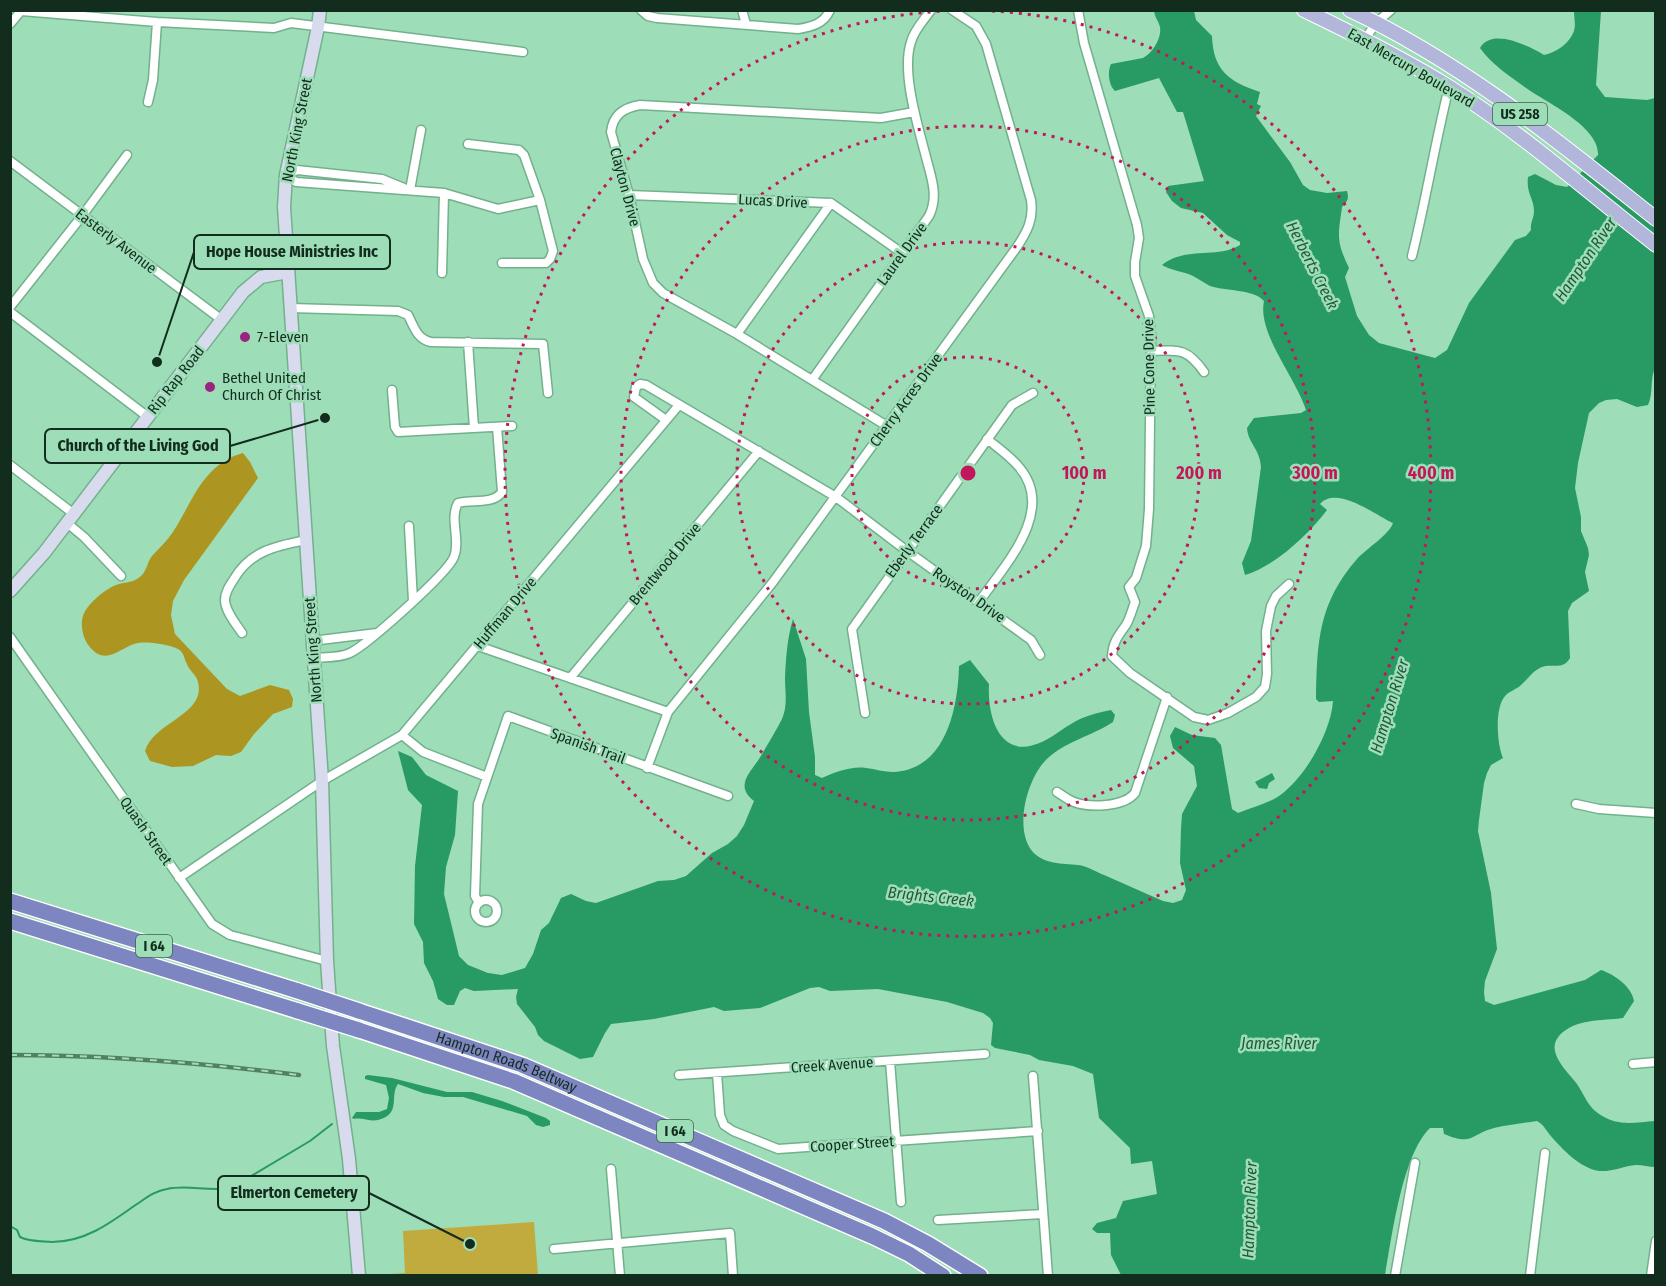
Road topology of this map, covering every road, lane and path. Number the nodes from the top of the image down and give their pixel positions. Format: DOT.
graph roads {
  1 [pos="320,10"];
  2 [pos="326,10"];
  3 [pos="641,10"];
  4 [pos="742,10"];
  5 [pos="830,10"];
  6 [pos="931,10"];
  7 [pos="952,10"];
  8 [pos="1078,10"];
  9 [pos="1304,10"];
  10 [pos="1350,10"];
  11 [pos="1391,10"];
  12 [pos="157,22"];
  13 [pos="1376,23"];
  14 [pos="10,24"];
  15 [pos="746,24"];
  16 [pos="318,27"];
  17 [pos="1365,39"];
  18 [pos="523,52"];
  19 [pos="1449,87"];
  20 [pos="148,102"];
  21 [pos="914,112"];
  22 [pos="421,130"];
  23 [pos="468,144"];
  24 [pos="127,155"];
  25 [pos="10,161"];
  26 [pos="286,176"];
  27 [pos="410,190"];
  28 [pos="444,193"];
  29 [pos="629,195"];
  30 [pos="540,200"];
  31 [pos="831,204"];
  32 [pos="82,216"];
  33 [pos="1656,219"];
  34 [pos="1656,245"];
  35 [pos="902,253"];
  36 [pos="1412,256"];
  37 [pos="502,263"];
  38 [pos="288,272"];
  39 [pos="442,273"];
  40 [pos="10,307"];
  41 [pos="290,308"];
  42 [pos="10,312"];
  43 [pos="222,320"];
  44 [pos="737,334"];
  45 [pos="468,342"];
  46 [pos="1151,351"];
  47 [pos="1204,372"];
  48 [pos="812,380"];
  49 [pos="392,390"];
  50 [pos="548,393"];
  51 [pos="1033,393"];
  52 [pos="679,405"];
  53 [pos="148,417"];
  54 [pos="666,420"];
  55 [pos="512,426"];
  56 [pos="887,426"];
  57 [pos="497,427"];
  58 [pos="474,428"];
  59 [pos="987,439"];
  60 [pos="759,451"];
  61 [pos="10,465"];
  62 [pos="836,497"];
  63 [pos="71,518"];
  64 [pos="409,526"];
  65 [pos="306,540"];
  66 [pos="907,551"];
  67 [pos="121,576"];
  68 [pos="1289,584"];
  69 [pos="10,591"];
  70 [pos="413,602"];
  71 [pos="979,602"];
  72 [pos="242,633"];
  73 [pos="378,633"];
  74 [pos="10,637"];
  75 [pos="312,641"];
  76 [pos="478,646"];
  77 [pos="1040,655"];
  78 [pos="313,658"];
  79 [pos="571,677"];
  80 [pos="1167,697"];
  81 [pos="668,712"];
  82 [pos="865,712"];
  83 [pos="402,735"];
  84 [pos="647,768"];
  85 [pos="487,777"];
  86 [pos="322,781"];
  87 [pos="1057,792"];
  88 [pos="728,796"];
  89 [pos="1576,804"];
  90 [pos="1656,813"];
  91 [pos="179,878"];
  92 [pos="10,901"];
  93 [pos="479,903"];
  94 [pos="10,921"];
  95 [pos="327,961"];
  96 [pos="985,1054"];
  97 [pos="890,1061"];
  98 [pos="1656,1062"];
  99 [pos="1633,1064"];
  100 [pos="717,1073"];
  101 [pos="679,1075"];
  102 [pos="1033,1076"];
  103 [pos="1038,1131"];
  104 [pos="896,1141"];
  105 [pos="1545,1153"];
  106 [pos="1415,1163"];
  107 [pos="611,1169"];
  108 [pos="901,1202"];
  109 [pos="1043,1214"];
  110 [pos="938,1220"];
  111 [pos="1656,1241"];
  112 [pos="617,1244"];
  113 [pos="554,1249"];
  114 [pos="359,1275"];
  115 [pos="620,1275"];
  116 [pos="733,1275"];
  117 [pos="944,1275"];
  118 [pos="980,1275"];
  119 [pos="1048,1275"];
  120 [pos="1395,1275"];
  121 [pos="1530,1275"];
  122 [pos="1651,1275"];
  1 -- 16 [label="main road, North King Street"];
  2 -- 16 [label="main road, North King Street"];
  3 -- 15 [label="street"];
  4 -- 15 [label="street"];
  5 -- 15 [label="street"];
  6 -- 21 [label="street, Laurel Drive"];
  7 -- 56 [label="street, Cherry Acres Drive"];
  8 -- 46 [label="street, Pine Cone Drive"];
  9 -- 17 [label="main road, East Mercury Boulevard / US 258"];
  10 -- 13 [label="main road, East Mercury Boulevard / US 258"];
  11 -- 13 [label="street"];
  12 -- 14 [label="street"];
  12 -- 16 [label="street"];
  12 -- 20 [label="street"];
  13 -- 17 [label="street"];
  13 -- 33 [label="main road, East Mercury Boulevard / US 258"];
  16 -- 18 [label="street"];
  16 -- 26 [label="main road, North King Street"];
  17 -- 19 [label="main road, East Mercury Boulevard / US 258"];
  19 -- 34 [label="main road, East Mercury Boulevard / US 258"];
  19 -- 36 [label="street"];
  21 -- 29 [label="street, Clayton Drive"];
  21 -- 35 [label="street, Laurel Drive"];
  22 -- 27 [label="street"];
  23 -- 30 [label="street"];
  24 -- 32 [label="street"];
  25 -- 32 [label="street, Easterly Avenue"];
  26 -- 27 [label="street"];
  26 -- 38 [label="main road, North King Street"];
  27 -- 28 [label="street"];
  28 -- 30 [label="street"];
  28 -- 39 [label="street"];
  29 -- 31 [label="street, Lucas Drive"];
  29 -- 44 [label="street, Clayton Drive"];
  30 -- 37 [label="street"];
  31 -- 35 [label="street"];
  31 -- 44 [label="street"];
  32 -- 40 [label="street"];
  32 -- 43 [label="street, Easterly Avenue"];
  35 -- 48 [label="street, Laurel Drive"];
  38 -- 41 [label="main road, North King Street"];
  38 -- 43 [label="main road, Rip Rap Road"];
  41 -- 45 [label="street"];
  41 -- 65 [label="main road, North King Street"];
  42 -- 53 [label="street"];
  43 -- 53 [label="main road, Rip Rap Road"];
  44 -- 48 [label="street, Clayton Drive"];
  45 -- 50 [label="street"];
  45 -- 58 [label="street"];
  46 -- 47 [label="street"];
  46 -- 80 [label="street, Pine Cone Drive"];
  48 -- 56 [label="street, Clayton Drive"];
  49 -- 58 [label="street"];
  51 -- 59 [label="street, Eberly Terrace"];
  52 -- 54 [label="street, Huffman Drive"];
  52 -- 54 [label="street"];
  52 -- 60 [label="street"];
  53 -- 63 [label="main road, Rip Rap Road"];
  54 -- 76 [label="street, Huffman Drive"];
  55 -- 57 [label="street"];
  56 -- 62 [label="street, Cherry Acres Drive"];
  57 -- 58 [label="street"];
  57 -- 70 [label="street"];
  59 -- 66 [label="street, Eberly Terrace"];
  59 -- 71 [label="street"];
  60 -- 62 [label="street"];
  60 -- 79 [label="street, Brentwood Drive"];
  61 -- 63 [label="street"];
  62 -- 66 [label="street, Royston Drive"];
  62 -- 81 [label="street, Cherry Acres Drive"];
  63 -- 67 [label="street"];
  63 -- 69 [label="main road, Rip Rap Road"];
  64 -- 70 [label="street"];
  65 -- 72 [label="street"];
  65 -- 75 [label="main road, North King Street"];
  66 -- 71 [label="street, Royston Drive"];
  66 -- 82 [label="street, Eberly Terrace"];
  68 -- 80 [label="street"];
  70 -- 73 [label="street"];
  71 -- 77 [label="street, Royston Drive"];
  73 -- 75 [label="street"];
  73 -- 78 [label="street"];
  74 -- 91 [label="street, Quash Street"];
  75 -- 78 [label="main road, North King Street"];
  76 -- 79 [label="street"];
  76 -- 83 [label="street, Huffman Drive"];
  78 -- 86 [label="main road, North King Street"];
  79 -- 81 [label="street"];
  80 -- 87 [label="street"];
  81 -- 84 [label="street, Cherry Acres Drive"];
  83 -- 85 [label="street"];
  83 -- 86 [label="street, Huffman Drive"];
  84 -- 85 [label="street, Spanish Trail"];
  84 -- 88 [label="street, Spanish Trail"];
  85 -- 93 [label="street, Spanish Trail"];
  86 -- 91 [label="street, Huffman Drive"];
  86 -- 95 [label="main road, North King Street"];
  89 -- 90 [label="street"];
  91 -- 95 [label="street, Quash Street"];
  92 -- 118 [label="highway, Hampton Roads Beltway / I 64, bridge"];
  94 -- 117 [label="highway, Hampton Roads Beltway / I 64, bridge"];
  95 -- 114 [label="main road, North King Street"];
  96 -- 97 [label="street, Creek Avenue"];
  97 -- 100 [label="street, Creek Avenue"];
  97 -- 104 [label="street"];
  98 -- 99 [label="street"];
  100 -- 101 [label="street, Creek Avenue"];
  100 -- 104 [label="street, Cooper Street"];
  102 -- 103 [label="street"];
  103 -- 104 [label="street, Cooper Street"];
  103 -- 109 [label="street"];
  104 -- 108 [label="street"];
  105 -- 121 [label="street"];
  106 -- 120 [label="street"];
  107 -- 112 [label="street"];
  109 -- 110 [label="street"];
  109 -- 119 [label="street"];
  111 -- 122 [label="street"];
  112 -- 113 [label="street"];
  112 -- 115 [label="street"];
  112 -- 116 [label="street"];
}
